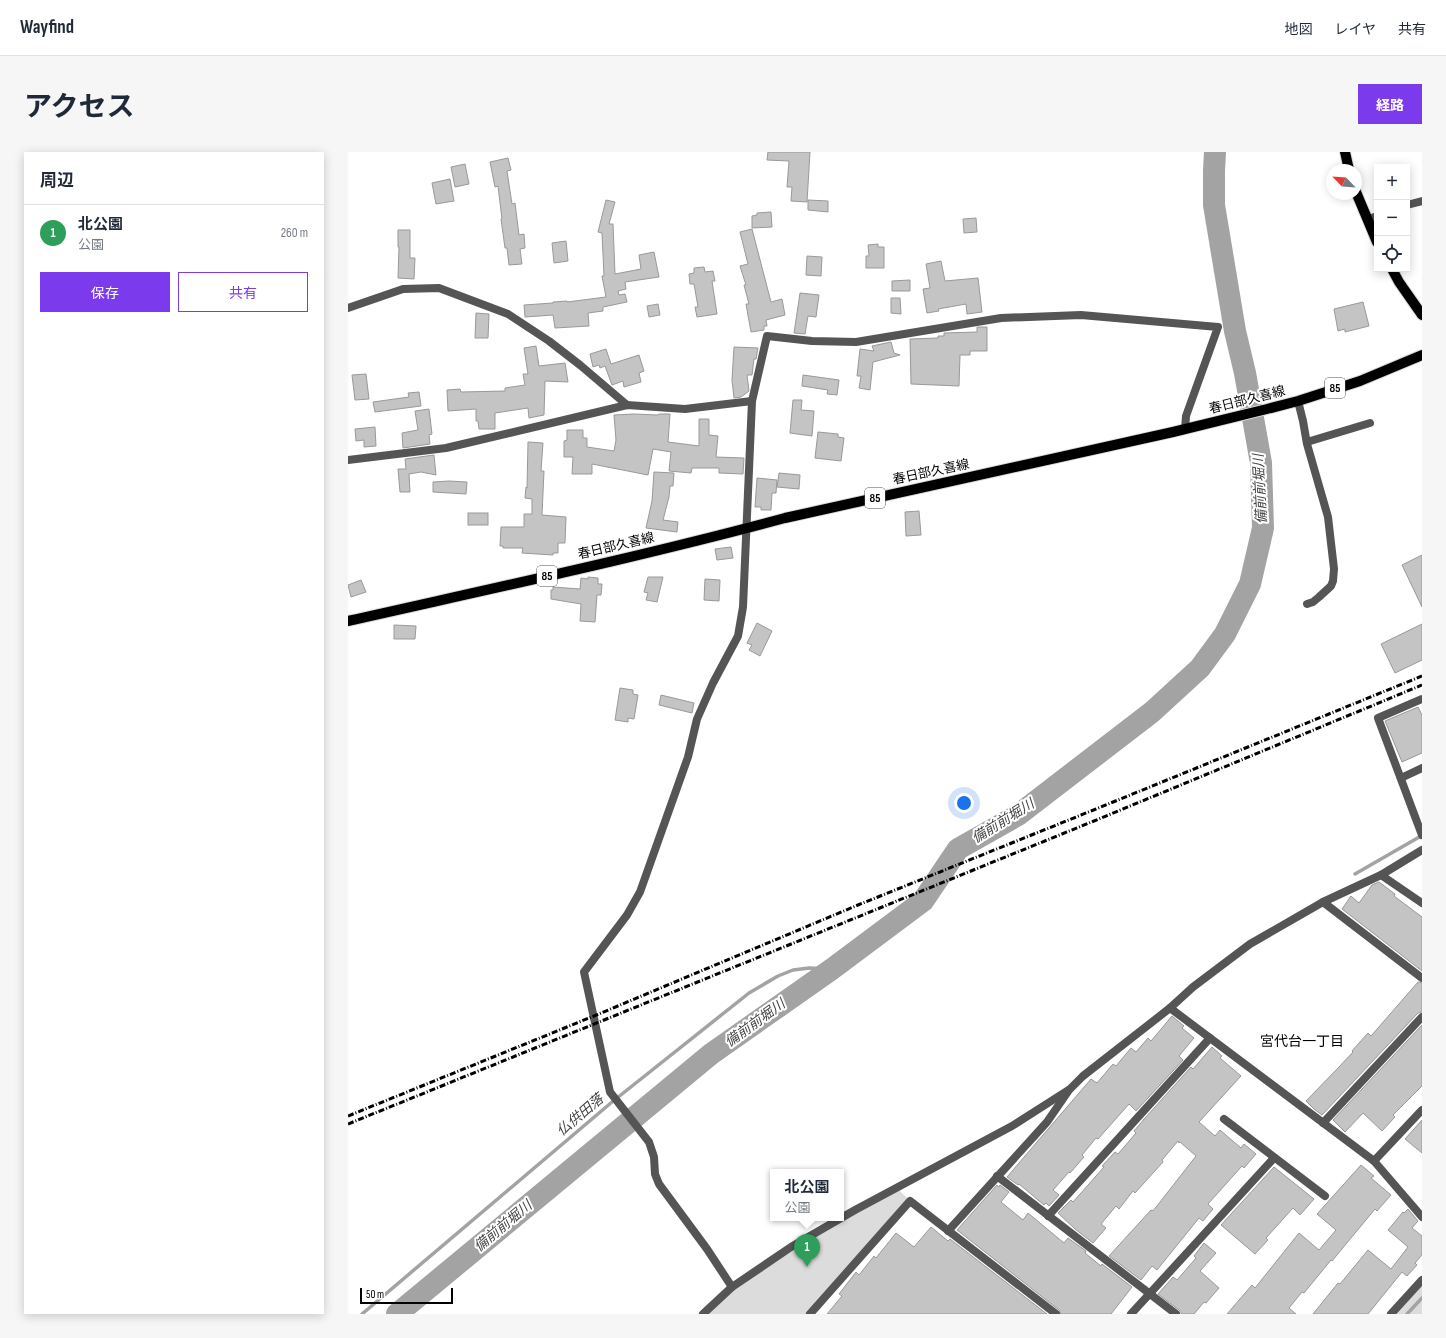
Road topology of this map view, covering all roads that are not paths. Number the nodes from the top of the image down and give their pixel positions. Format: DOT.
graph roads {
  1 [pos="1345,152"];
  2 [pos="1348,164"];
  3 [pos="1361,200"];
  4 [pos="1422,201"];
  5 [pos="1410,204"];
  6 [pos="1372,218"];
  7 [pos="1376,236"];
  8 [pos="1394,272"];
  9 [pos="348,308"];
  10 [pos="1422,315"];
  11 [pos="1422,355"];
  12 [pos="752,401"];
  13 [pos="1298,401"];
  14 [pos="628,406"];
  15 [pos="1370,424"];
  16 [pos="1184,429"];
  17 [pos="1307,442"];
  18 [pos="348,460"];
  19 [pos="746,528"];
  20 [pos="1307,604"];
  21 [pos="348,621"];
  22 [pos="1422,699"];
  23 [pos="1422,768"];
  24 [pos="1401,778"];
  25 [pos="1422,835"];
  26 [pos="1422,850"];
  27 [pos="1381,875"];
  28 [pos="1323,902"];
  29 [pos="1422,903"];
  30 [pos="1422,978"];
  31 [pos="1170,1008"];
  32 [pos="1422,1017"];
  33 [pos="1210,1038"];
  34 [pos="1070,1089"];
  35 [pos="1422,1110"];
  36 [pos="1224,1119"];
  37 [pos="1323,1123"];
  38 [pos="1274,1158"];
  39 [pos="1374,1162"];
  40 [pos="997,1176"];
  41 [pos="1325,1196"];
  42 [pos="844,1216"];
  43 [pos="1048,1216"];
  44 [pos="1422,1217"];
  45 [pos="836,1221"];
  46 [pos="948,1231"];
  47 [pos="1422,1280"];
  48 [pos="732,1287"];
  49 [pos="1149,1293"];
  50 [pos="703,1314"];
  51 [pos="810,1314"];
  52 [pos="1056,1314"];
  53 [pos="1131,1314"];
  54 [pos="1176,1314"];
  55 [pos="1392,1314"];
  1 -- 2 [label="main road"];
  3 -- 6 [label="main road"];
  4 -- 5 [label="street"];
  6 -- 7 [label="main road"];
  8 -- 10 [label="main road"];
  9 -- 14 [label="street"];
  11 -- 13 [label="main road, 春日部久喜線 / 85"];
  12 -- 14 [label="street"];
  12 -- 16 [label="street"];
  12 -- 19 [label="street"];
  13 -- 16 [label="main road, 春日部久喜線 / 85"];
  13 -- 17 [label="street"];
  14 -- 18 [label="street"];
  15 -- 17 [label="street"];
  16 -- 19 [label="main road, 春日部久喜線 / 85"];
  17 -- 20 [label="street"];
  19 -- 21 [label="main road, 春日部久喜線 / 85"];
  19 -- 48 [label="street"];
  22 -- 24 [label="street"];
  23 -- 24 [label="street"];
  24 -- 25 [label="street"];
  26 -- 27 [label="street"];
  27 -- 28 [label="street"];
  27 -- 29 [label="street"];
  28 -- 30 [label="street"];
  28 -- 31 [label="street"];
  31 -- 33 [label="street"];
  31 -- 34 [label="street"];
  32 -- 37 [label="street"];
  33 -- 37 [label="street"];
  33 -- 43 [label="street"];
  34 -- 40 [label="street"];
  34 -- 42 [label="street"];
  35 -- 39 [label="street"];
  36 -- 38 [label="street"];
  37 -- 39 [label="street"];
  38 -- 41 [label="street"];
  38 -- 49 [label="street"];
  39 -- 44 [label="street"];
  40 -- 43 [label="street"];
  40 -- 46 [label="street"];
  43 -- 49 [label="street"];
  45 -- 48 [label="street"];
  46 -- 51 [label="street"];
  46 -- 52 [label="street"];
  47 -- 55 [label="street"];
  48 -- 50 [label="street"];
  49 -- 53 [label="street"];
  49 -- 54 [label="street"];
}
